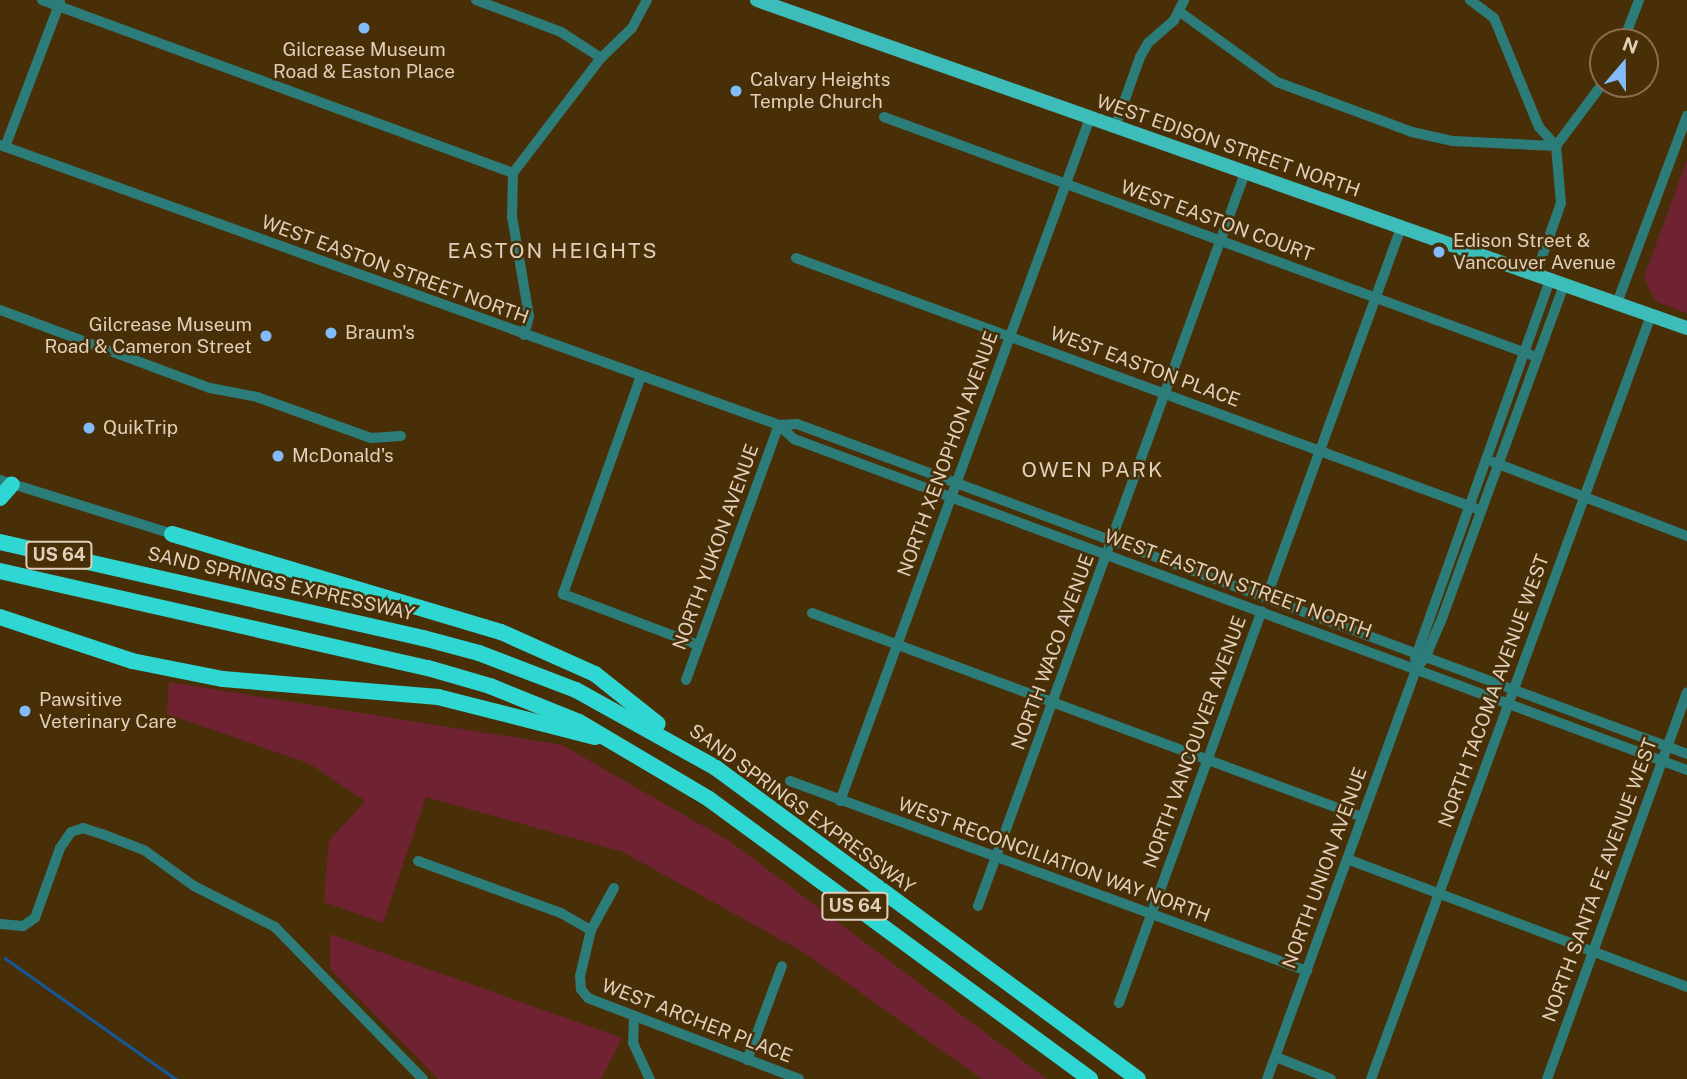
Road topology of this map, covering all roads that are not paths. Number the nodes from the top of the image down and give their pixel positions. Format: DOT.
graph roads {
  1 [pos="42,0"];
  2 [pos="476,0"];
  3 [pos="647,0"];
  4 [pos="757,0"];
  5 [pos="1184,0"];
  6 [pos="1639,0"];
  7 [pos="1476,1"];
  8 [pos="59,3"];
  9 [pos="1180,12"];
  10 [pos="1628,28"];
  11 [pos="601,58"];
  12 [pos="1592,98"];
  13 [pos="1687,116"];
  14 [pos="884,117"];
  15 [pos="1090,118"];
  16 [pos="1115,127"];
  17 [pos="3,146"];
  18 [pos="1556,146"];
  19 [pos="513,173"];
  20 [pos="1245,173"];
  21 [pos="1066,184"];
  22 [pos="1401,227"];
  23 [pos="1221,240"];
  24 [pos="796,258"];
  25 [pos="1550,279"];
  26 [pos="1375,299"];
  27 [pos="1617,303"];
  28 [pos="0,310"];
  29 [pos="1651,315"];
  30 [pos="1687,328"];
  31 [pos="524,335"];
  32 [pos="1010,336"];
  33 [pos="1523,352"];
  34 [pos="1537,357"];
  35 [pos="641,376"];
  36 [pos="1166,394"];
  37 [pos="779,425"];
  38 [pos="401,436"];
  39 [pos="1320,450"];
  40 [pos="1486,459"];
  41 [pos="1498,464"];
  42 [pos="6,482"];
  43 [pos="956,483"];
  44 [pos="951,497"];
  45 [pos="1584,497"];
  46 [pos="0,498"];
  47 [pos="1469,506"];
  48 [pos="1480,510"];
  49 [pos="180,536"];
  50 [pos="1687,536"];
  51 [pos="1112,540"];
  52 [pos="0,542"];
  53 [pos="1107,554"];
  54 [pos="0,571"];
  55 [pos="1251,591"];
  56 [pos="1267,596"];
  57 [pos="1280,601"];
  58 [pos="1247,605"];
  59 [pos="1262,611"];
  60 [pos="812,613"];
  61 [pos="1275,615"];
  62 [pos="0,617"];
  63 [pos="698,645"];
  64 [pos="898,645"];
  65 [pos="1414,652"];
  66 [pos="1426,656"];
  67 [pos="1416,668"];
  68 [pos="686,680"];
  69 [pos="1514,687"];
  70 [pos="1687,693"];
  71 [pos="1508,702"];
  72 [pos="1052,703"];
  73 [pos="616,741"];
  74 [pos="1668,746"];
  75 [pos="1687,754"];
  76 [pos="1207,758"];
  77 [pos="1663,760"];
  78 [pos="716,768"];
  79 [pos="1687,770"];
  80 [pos="790,782"];
  81 [pos="840,801"];
  82 [pos="1362,817"];
  83 [pos="996,856"];
  84 [pos="1347,859"];
  85 [pos="418,862"];
  86 [pos="614,888"];
  87 [pos="1438,894"];
  88 [pos="978,906"];
  89 [pos="1152,913"];
  90 [pos="0,924"];
  91 [pos="591,930"];
  92 [pos="1593,951"];
  93 [pos="782,966"];
  94 [pos="1307,971"];
  95 [pos="1687,987"];
  96 [pos="1119,1003"];
  97 [pos="634,1017"];
  98 [pos="1276,1057"];
  99 [pos="747,1060"];
  100 [pos="423,1079"];
  101 [pos="650,1079"];
  102 [pos="799,1079"];
  103 [pos="1090,1079"];
  104 [pos="1138,1079"];
  105 [pos="1267,1079"];
  106 [pos="1331,1079"];
  107 [pos="1371,1079"];
  108 [pos="1547,1079"];
  1 -- 8 [label="street"];
  2 -- 11 [label="street"];
  3 -- 11 [label="street"];
  4 -- 15 [label="main road, WEST EDISON STREET NORTH"];
  5 -- 9 [label="street"];
  6 -- 10 [label="street"];
  7 -- 18 [label="street"];
  8 -- 17 [label="street"];
  8 -- 19 [label="street"];
  9 -- 16 [label="street"];
  9 -- 18 [label="street"];
  11 -- 19 [label="street"];
  12 -- 18 [label="street"];
  13 -- 27 [label="street"];
  14 -- 21 [label="street, WEST EASTON COURT"];
  15 -- 16 [label="main road, WEST EDISON STREET NORTH"];
  15 -- 21 [label="street, NORTH XENOPHON AVENUE"];
  16 -- 20 [label="main road, WEST EDISON STREET NORTH"];
  17 -- 31 [label="street, WEST EASTON STREET NORTH"];
  18 -- 25 [label="street"];
  19 -- 31 [label="street"];
  20 -- 22 [label="main road, WEST EDISON STREET NORTH"];
  20 -- 23 [label="street, NORTH WACO AVENUE"];
  21 -- 23 [label="street, WEST EASTON COURT"];
  21 -- 32 [label="street, NORTH XENOPHON AVENUE"];
  22 -- 25 [label="main road, WEST EDISON STREET NORTH"];
  22 -- 26 [label="street, NORTH VANCOUVER AVENUE"];
  23 -- 26 [label="street, WEST EASTON COURT"];
  23 -- 36 [label="street, NORTH WACO AVENUE"];
  24 -- 32 [label="street, WEST EASTON PLACE"];
  25 -- 27 [label="main road, WEST EDISON STREET NORTH"];
  25 -- 33 [label="street, NORTH UNION AVENUE"];
  25 -- 34 [label="street, NORTH UNION AVENUE"];
  26 -- 33 [label="street, WEST EASTON COURT"];
  26 -- 39 [label="street, NORTH VANCOUVER AVENUE"];
  27 -- 29 [label="main road, WEST EDISON STREET NORTH"];
  28 -- 38 [label="street"];
  29 -- 30 [label="main road, WEST EDISON STREET NORTH"];
  29 -- 45 [label="street, NORTH TACOMA AVENUE WEST"];
  31 -- 35 [label="street, WEST EASTON STREET NORTH"];
  32 -- 36 [label="street, WEST EASTON PLACE"];
  32 -- 43 [label="street, NORTH XENOPHON AVENUE"];
  33 -- 34 [label="street, WEST EASTON COURT"];
  33 -- 40 [label="street, NORTH UNION AVENUE"];
  34 -- 41 [label="street, NORTH UNION AVENUE"];
  35 -- 37 [label="street, WEST EASTON STREET NORTH"];
  35 -- 63 [label="street"];
  36 -- 39 [label="street, WEST EASTON PLACE"];
  36 -- 51 [label="street, NORTH WACO AVENUE"];
  37 -- 43 [label="street, WEST EASTON STREET NORTH"];
  37 -- 44 [label="street, WEST EASTON STREET NORTH"];
  37 -- 63 [label="street, NORTH YUKON AVENUE"];
  39 -- 47 [label="street, WEST EASTON PLACE"];
  39 -- 56 [label="street, NORTH VANCOUVER AVENUE"];
  40 -- 41 [label="street"];
  40 -- 47 [label="street, NORTH UNION AVENUE"];
  41 -- 45 [label="street"];
  41 -- 48 [label="street, NORTH UNION AVENUE"];
  42 -- 46 [label="highway"];
  42 -- 49 [label="street"];
  43 -- 44 [label="street, NORTH XENOPHON AVENUE"];
  43 -- 51 [label="street, WEST EASTON STREET NORTH"];
  44 -- 53 [label="street, WEST EASTON STREET NORTH"];
  44 -- 64 [label="street, NORTH XENOPHON AVENUE"];
  45 -- 50 [label="street"];
  45 -- 69 [label="street, NORTH TACOMA AVENUE WEST"];
  47 -- 48 [label="street, WEST EASTON PLACE"];
  47 -- 65 [label="street, NORTH UNION AVENUE"];
  48 -- 66 [label="street, NORTH UNION AVENUE"];
  49 -- 78 [label="highway"];
  51 -- 53 [label="street, NORTH WACO AVENUE"];
  51 -- 55 [label="street, WEST EASTON STREET NORTH"];
  52 -- 78 [label="highway, SAND SPRINGS EXPRESSWAY / US 64"];
  53 -- 58 [label="street, WEST EASTON STREET NORTH"];
  53 -- 72 [label="street, NORTH WACO AVENUE"];
  54 -- 73 [label="highway, US 64"];
  55 -- 56 [label="street, WEST EASTON STREET NORTH"];
  55 -- 58 [label="street, NORTH VANCOUVER AVENUE"];
  56 -- 57 [label="street, WEST EASTON STREET NORTH"];
  57 -- 61 [label="street, NORTH VANCOUVER AVENUE"];
  57 -- 65 [label="street, WEST EASTON STREET NORTH"];
  58 -- 59 [label="street, WEST EASTON STREET NORTH"];
  59 -- 61 [label="street, WEST EASTON STREET NORTH"];
  59 -- 76 [label="street, NORTH VANCOUVER AVENUE"];
  60 -- 64 [label="street"];
  61 -- 67 [label="street, WEST EASTON STREET NORTH"];
  62 -- 73 [label="highway"];
  63 -- 68 [label="street, NORTH YUKON AVENUE"];
  64 -- 72 [label="street"];
  64 -- 81 [label="street, NORTH XENOPHON AVENUE"];
  65 -- 66 [label="street, WEST EASTON STREET NORTH"];
  65 -- 67 [label="street, NORTH UNION AVENUE"];
  66 -- 67 [label="street, NORTH UNION AVENUE"];
  66 -- 69 [label="street, WEST EASTON STREET NORTH"];
  67 -- 71 [label="street, WEST EASTON STREET NORTH"];
  67 -- 82 [label="street, NORTH UNION AVENUE"];
  69 -- 71 [label="street, NORTH TACOMA AVENUE WEST"];
  69 -- 74 [label="street, WEST EASTON STREET NORTH"];
  70 -- 74 [label="street, NORTH SANTA FE AVENUE WEST"];
  71 -- 77 [label="street, WEST EASTON STREET NORTH"];
  71 -- 87 [label="street, NORTH TACOMA AVENUE WEST"];
  72 -- 76 [label="street"];
  72 -- 83 [label="street, NORTH WACO AVENUE"];
  73 -- 103 [label="highway, US 64"];
  74 -- 75 [label="street, WEST EASTON STREET NORTH"];
  74 -- 77 [label="street, NORTH SANTA FE AVENUE WEST"];
  76 -- 82 [label="street"];
  76 -- 89 [label="street, NORTH VANCOUVER AVENUE"];
  77 -- 79 [label="street, WEST EASTON STREET NORTH"];
  77 -- 92 [label="street, NORTH SANTA FE AVENUE WEST"];
  78 -- 104 [label="highway, SAND SPRINGS EXPRESSWAY / US 64"];
  80 -- 81 [label="street, WEST RECONCILIATION WAY NORTH"];
  81 -- 83 [label="street, WEST RECONCILIATION WAY NORTH"];
  82 -- 84 [label="street, NORTH UNION AVENUE"];
  83 -- 88 [label="street, NORTH WACO AVENUE"];
  83 -- 89 [label="street, WEST RECONCILIATION WAY NORTH"];
  84 -- 87 [label="street"];
  84 -- 94 [label="street, NORTH UNION AVENUE"];
  85 -- 91 [label="street"];
  86 -- 91 [label="street"];
  87 -- 92 [label="street"];
  87 -- 107 [label="street, NORTH TACOMA AVENUE WEST"];
  89 -- 94 [label="street, WEST RECONCILIATION WAY NORTH"];
  89 -- 96 [label="street, NORTH VANCOUVER AVENUE"];
  90 -- 100 [label="street"];
  91 -- 97 [label="street, WEST ARCHER PLACE"];
  92 -- 95 [label="street"];
  92 -- 108 [label="street, NORTH SANTA FE AVENUE WEST"];
  93 -- 99 [label="street"];
  94 -- 98 [label="street, NORTH UNION AVENUE"];
  97 -- 99 [label="street, WEST ARCHER PLACE"];
  97 -- 101 [label="street"];
  98 -- 105 [label="street, NORTH UNION AVENUE"];
  98 -- 106 [label="street"];
  99 -- 102 [label="street, WEST ARCHER PLACE"];
}
